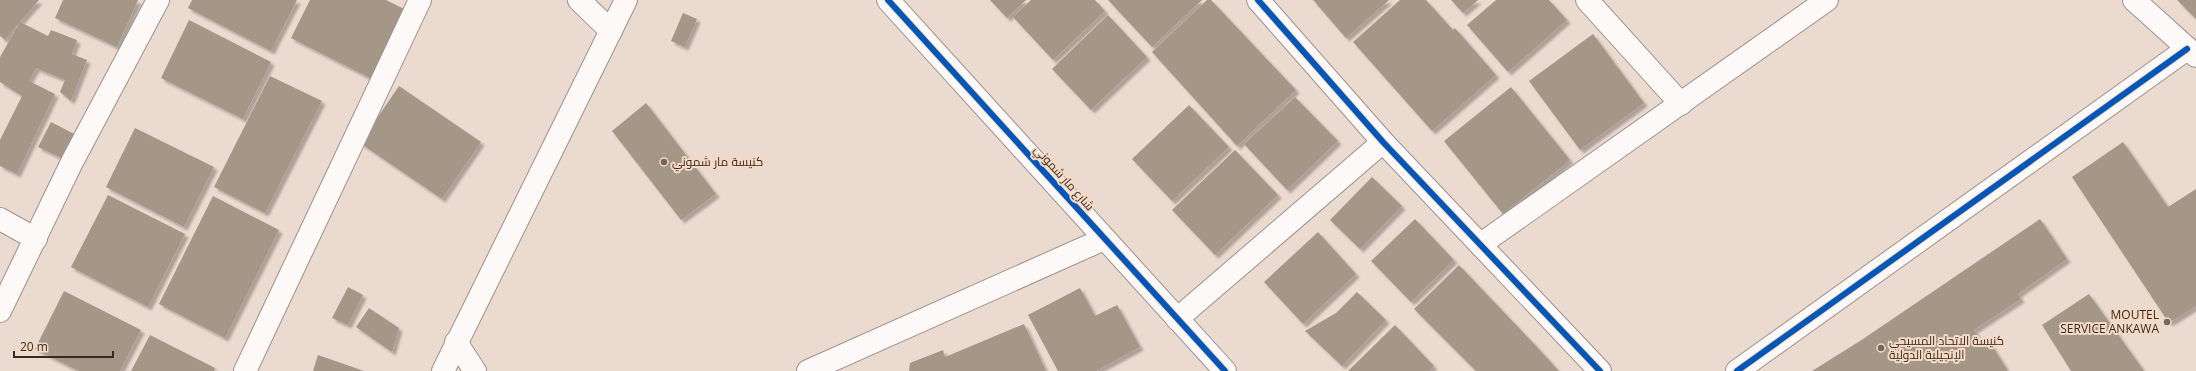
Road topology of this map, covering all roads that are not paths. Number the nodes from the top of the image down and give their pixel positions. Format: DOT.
graph roads {
  1 [pos="158,0"];
  2 [pos="420,0"];
  3 [pos="579,0"];
  4 [pos="626,0"];
  5 [pos="888,0"];
  6 [pos="1258,0"];
  7 [pos="1587,0"];
  8 [pos="1827,0"];
  9 [pos="2134,0"];
  10 [pos="611,31"];
  11 [pos="2192,52"];
  12 [pos="1681,104"];
  13 [pos="1383,142"];
  14 [pos="0,219"];
  15 [pos="36,239"];
  16 [pos="1104,239"];
  17 [pos="1481,244"];
  18 [pos="0,311"];
  19 [pos="1177,319"];
  20 [pos="456,342"];
  21 [pos="245,371"];
  22 [pos="443,371"];
  23 [pos="475,371"];
  24 [pos="808,371"];
  25 [pos="1225,371"];
  26 [pos="1600,371"];
  27 [pos="1737,371"];
  1 -- 15 [label="street"];
  2 -- 21 [label="street"];
  3 -- 10 [label="street"];
  4 -- 10 [label="street"];
  5 -- 16 [label="street, شارع مار شموني"];
  6 -- 13 [label="street"];
  7 -- 12 [label="street"];
  8 -- 12 [label="street"];
  9 -- 11 [label="street"];
  10 -- 20 [label="street"];
  11 -- 27 [label="street"];
  12 -- 17 [label="street"];
  13 -- 17 [label="street"];
  13 -- 19 [label="street"];
  14 -- 15 [label="street"];
  15 -- 18 [label="street"];
  16 -- 19 [label="street, شارع مار شموني"];
  16 -- 24 [label="street"];
  17 -- 26 [label="street"];
  19 -- 25 [label="street, شارع مار شموني"];
  20 -- 22 [label="street"];
  20 -- 23 [label="street"];
}
